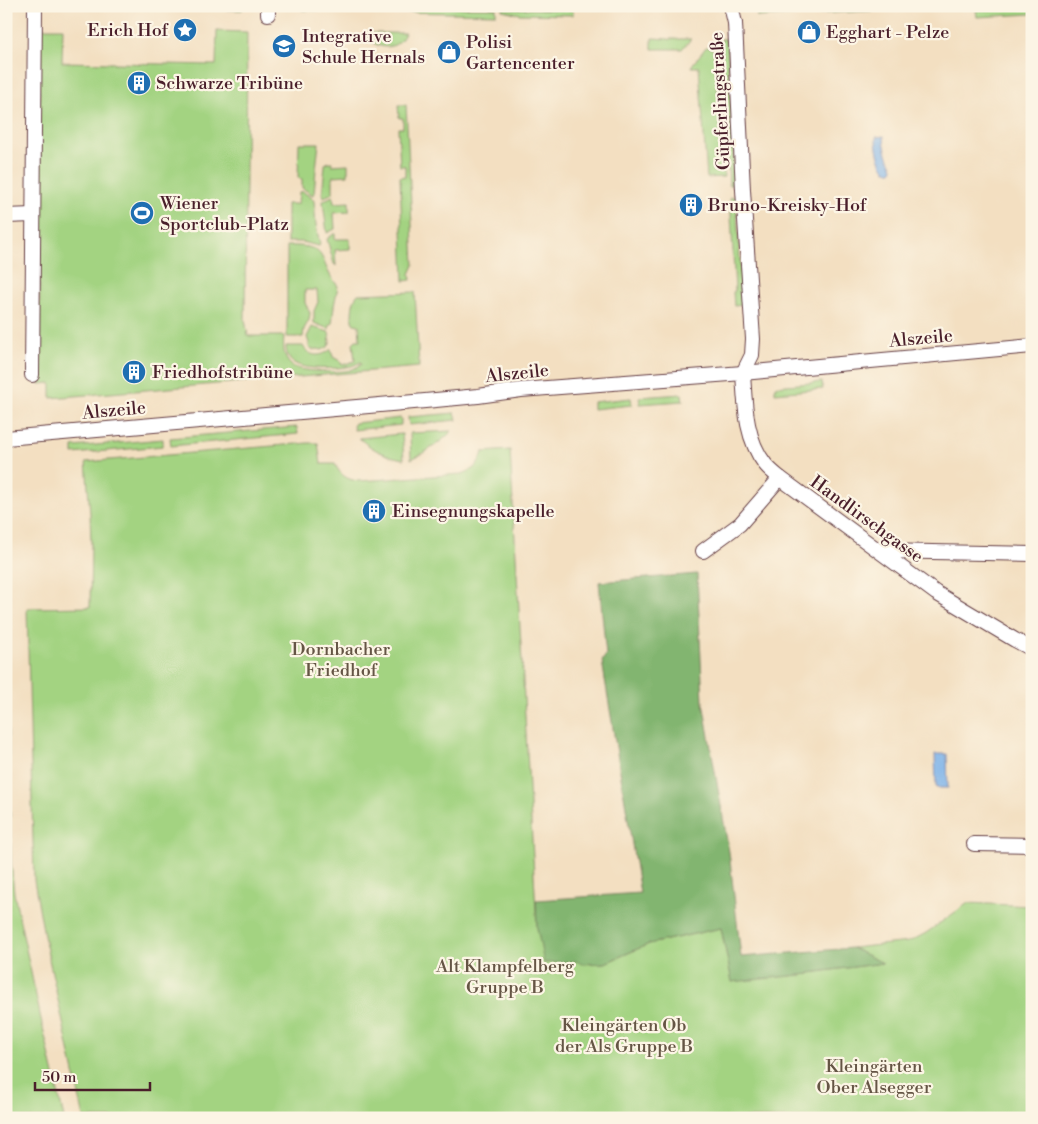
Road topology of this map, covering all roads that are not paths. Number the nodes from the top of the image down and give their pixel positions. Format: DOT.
graph roads {
  1 [pos="731,6"];
  2 [pos="35,8"];
  3 [pos="33,215"];
  4 [pos="6,216"];
  5 [pos="1032,346"];
  6 [pos="743,373"];
  7 [pos="32,375"];
  8 [pos="6,438"];
  9 [pos="780,478"];
  10 [pos="703,551"];
  11 [pos="880,551"];
  12 [pos="1032,554"];
  13 [pos="1032,649"];
  14 [pos="974,844"];
  15 [pos="1032,845"];
  1 -- 6 [label="street, Güpferlingstraße"];
  2 -- 3 [label="street"];
  3 -- 4 [label="street"];
  3 -- 7 [label="street"];
  5 -- 6 [label="street, Alszeile"];
  6 -- 8 [label="street, Alszeile"];
  6 -- 9 [label="street, Handlirschgasse"];
  9 -- 10 [label="street"];
  9 -- 11 [label="street, Handlirschgasse"];
  11 -- 12 [label="street"];
  11 -- 13 [label="street, Handlirschgasse"];
  14 -- 15 [label="street"];
}
